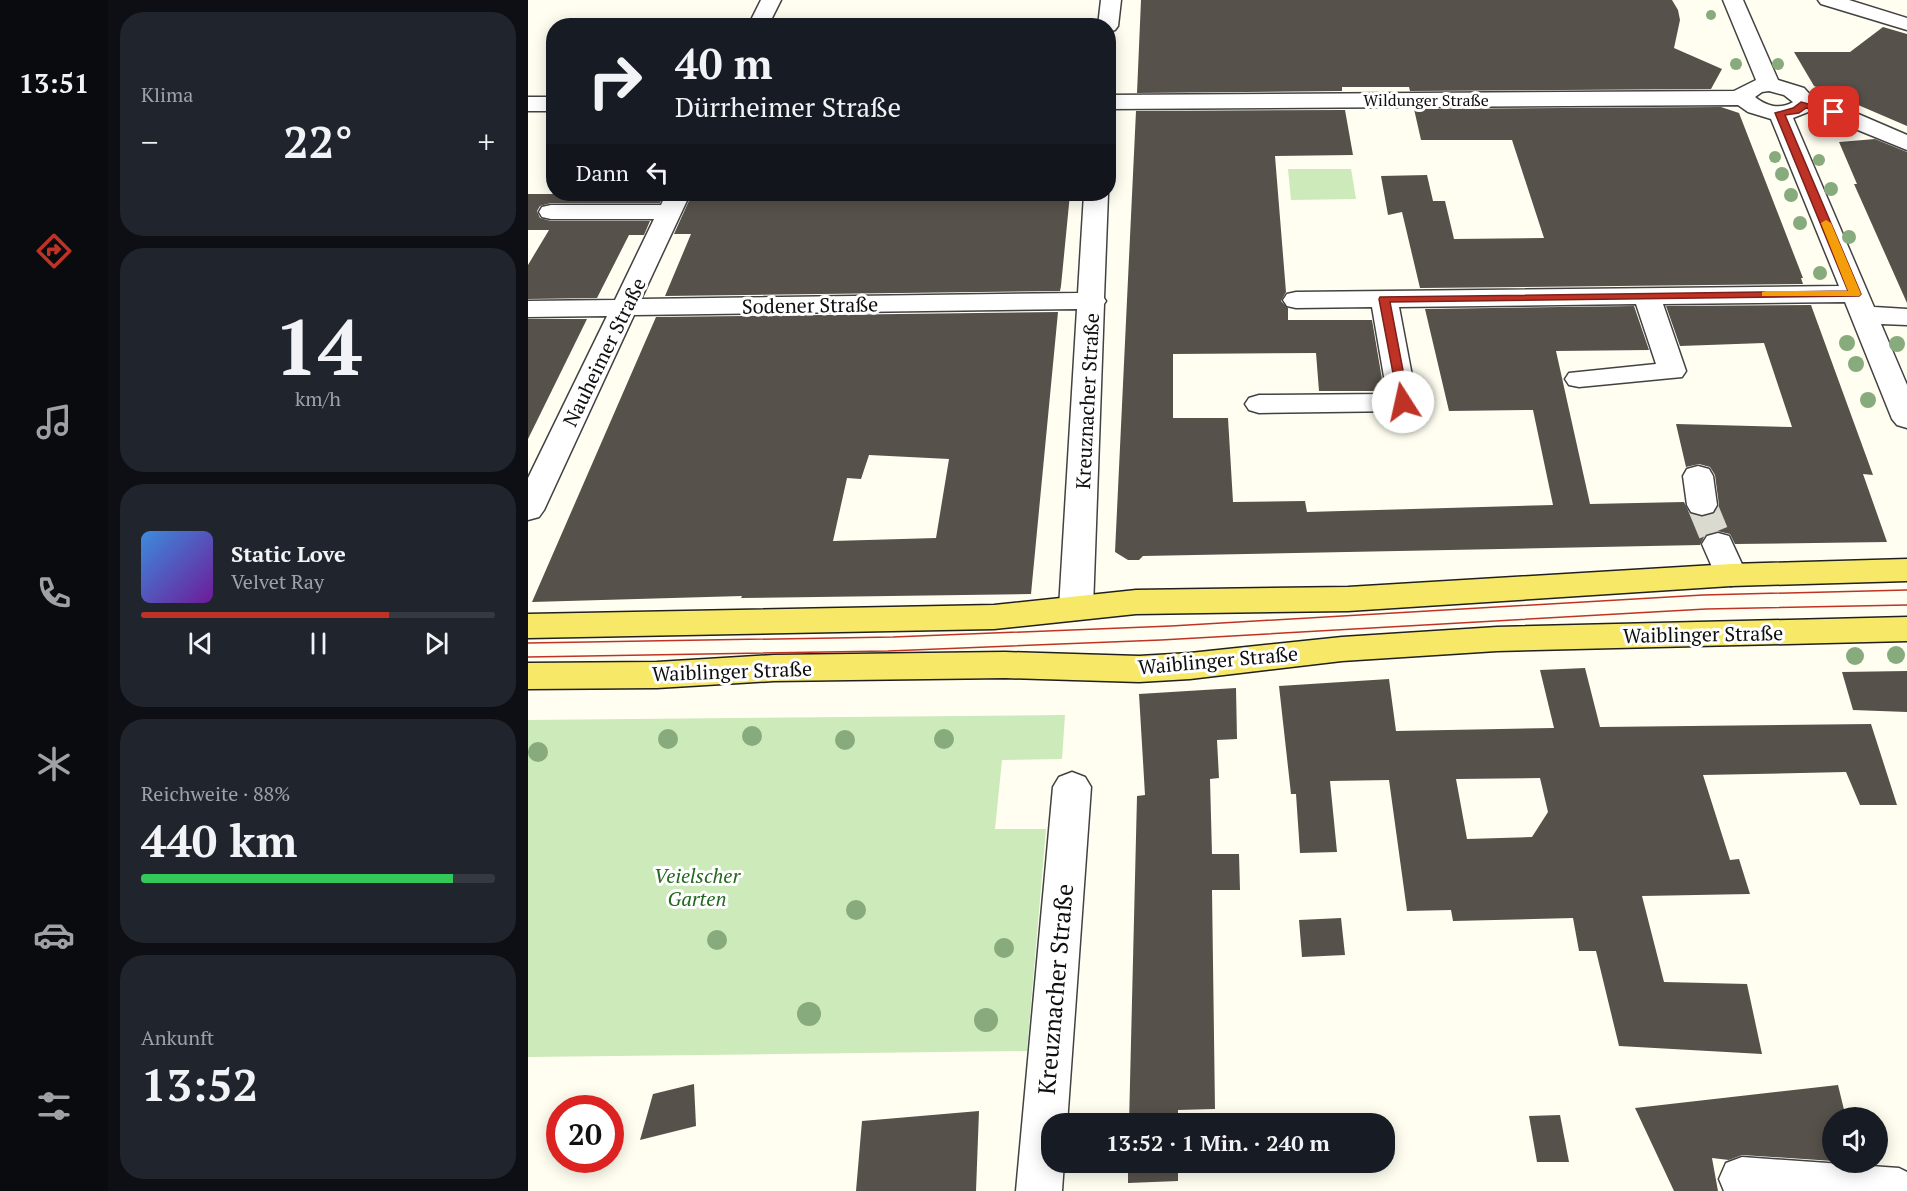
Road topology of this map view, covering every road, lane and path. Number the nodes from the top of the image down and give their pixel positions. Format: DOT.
graph roads {
  1 [pos="771,0"];
  2 [pos="1111,0"];
  3 [pos="1733,0"];
  4 [pos="1828,0"];
  5 [pos="762,18"];
  6 [pos="1109,18"];
  7 [pos="1907,24"];
  8 [pos="1769,85"];
  9 [pos="1608,86"];
  10 [pos="1636,98"];
  11 [pos="1743,98"];
  12 [pos="1116,102"];
  13 [pos="528,104"];
  14 [pos="546,104"];
  15 [pos="1804,104"];
  16 [pos="1780,113"];
  17 [pos="1907,143"];
  18 [pos="1096,201"];
  19 [pos="674,203"];
  20 [pos="551,212"];
  21 [pos="1647,296"];
  22 [pos="1384,299"];
  23 [pos="1296,300"];
  24 [pos="1093,301"];
  25 [pos="1860,305"];
  26 [pos="626,307"];
  27 [pos="528,309"];
  28 [pos="1907,317"];
  29 [pos="1896,365"];
  30 [pos="1579,379"];
  31 [pos="1259,404"];
  32 [pos="1907,418"];
  33 [pos="528,510"];
  34 [pos="1718,544"];
  35 [pos="1907,570"];
  36 [pos="1731,576"];
  37 [pos="1076,608"];
  38 [pos="528,626"];
  39 [pos="1907,629"];
  40 [pos="528,676"];
  41 [pos="1072,787"];
  42 [pos="1742,1179"];
  43 [pos="1039,1191"];
  44 [pos="1899,1191"];
  1 -- 5 [label="street"];
  2 -- 6 [label="street"];
  3 -- 8 [label="street"];
  4 -- 7 [label="street"];
  8 -- 11 [label="street"];
  8 -- 15 [label="street"];
  9 -- 10 [label="street"];
  10 -- 11 [label="street, Wildunger Straße"];
  10 -- 12 [label="street, Wildunger Straße"];
  11 -- 16 [label="street"];
  13 -- 14 [label="street"];
  15 -- 16 [label="street"];
  15 -- 17 [label="street"];
  16 -- 25 [label="street"];
  18 -- 24 [label="street, Kreuznacher Straße"];
  19 -- 20 [label="street"];
  19 -- 26 [label="street, Nauheimer Straße"];
  21 -- 22 [label="street"];
  21 -- 25 [label="street"];
  21 -- 30 [label="street"];
  22 -- 23 [label="street"];
  22 -- 31 [label="street"];
  24 -- 26 [label="street, Sodener Straße"];
  24 -- 37 [label="street, Kreuznacher Straße"];
  25 -- 28 [label="street"];
  25 -- 29 [label="street"];
  26 -- 27 [label="street, Sodener Straße"];
  26 -- 33 [label="street, Nauheimer Straße"];
  29 -- 32 [label="street"];
  34 -- 36 [label="street"];
  35 -- 36 [label="main road"];
  36 -- 37 [label="main road"];
  37 -- 38 [label="main road"];
  39 -- 40 [label="main road, Waiblinger Straße"];
  41 -- 43 [label="street, Kreuznacher Straße"];
  42 -- 44 [label="street"];
}
